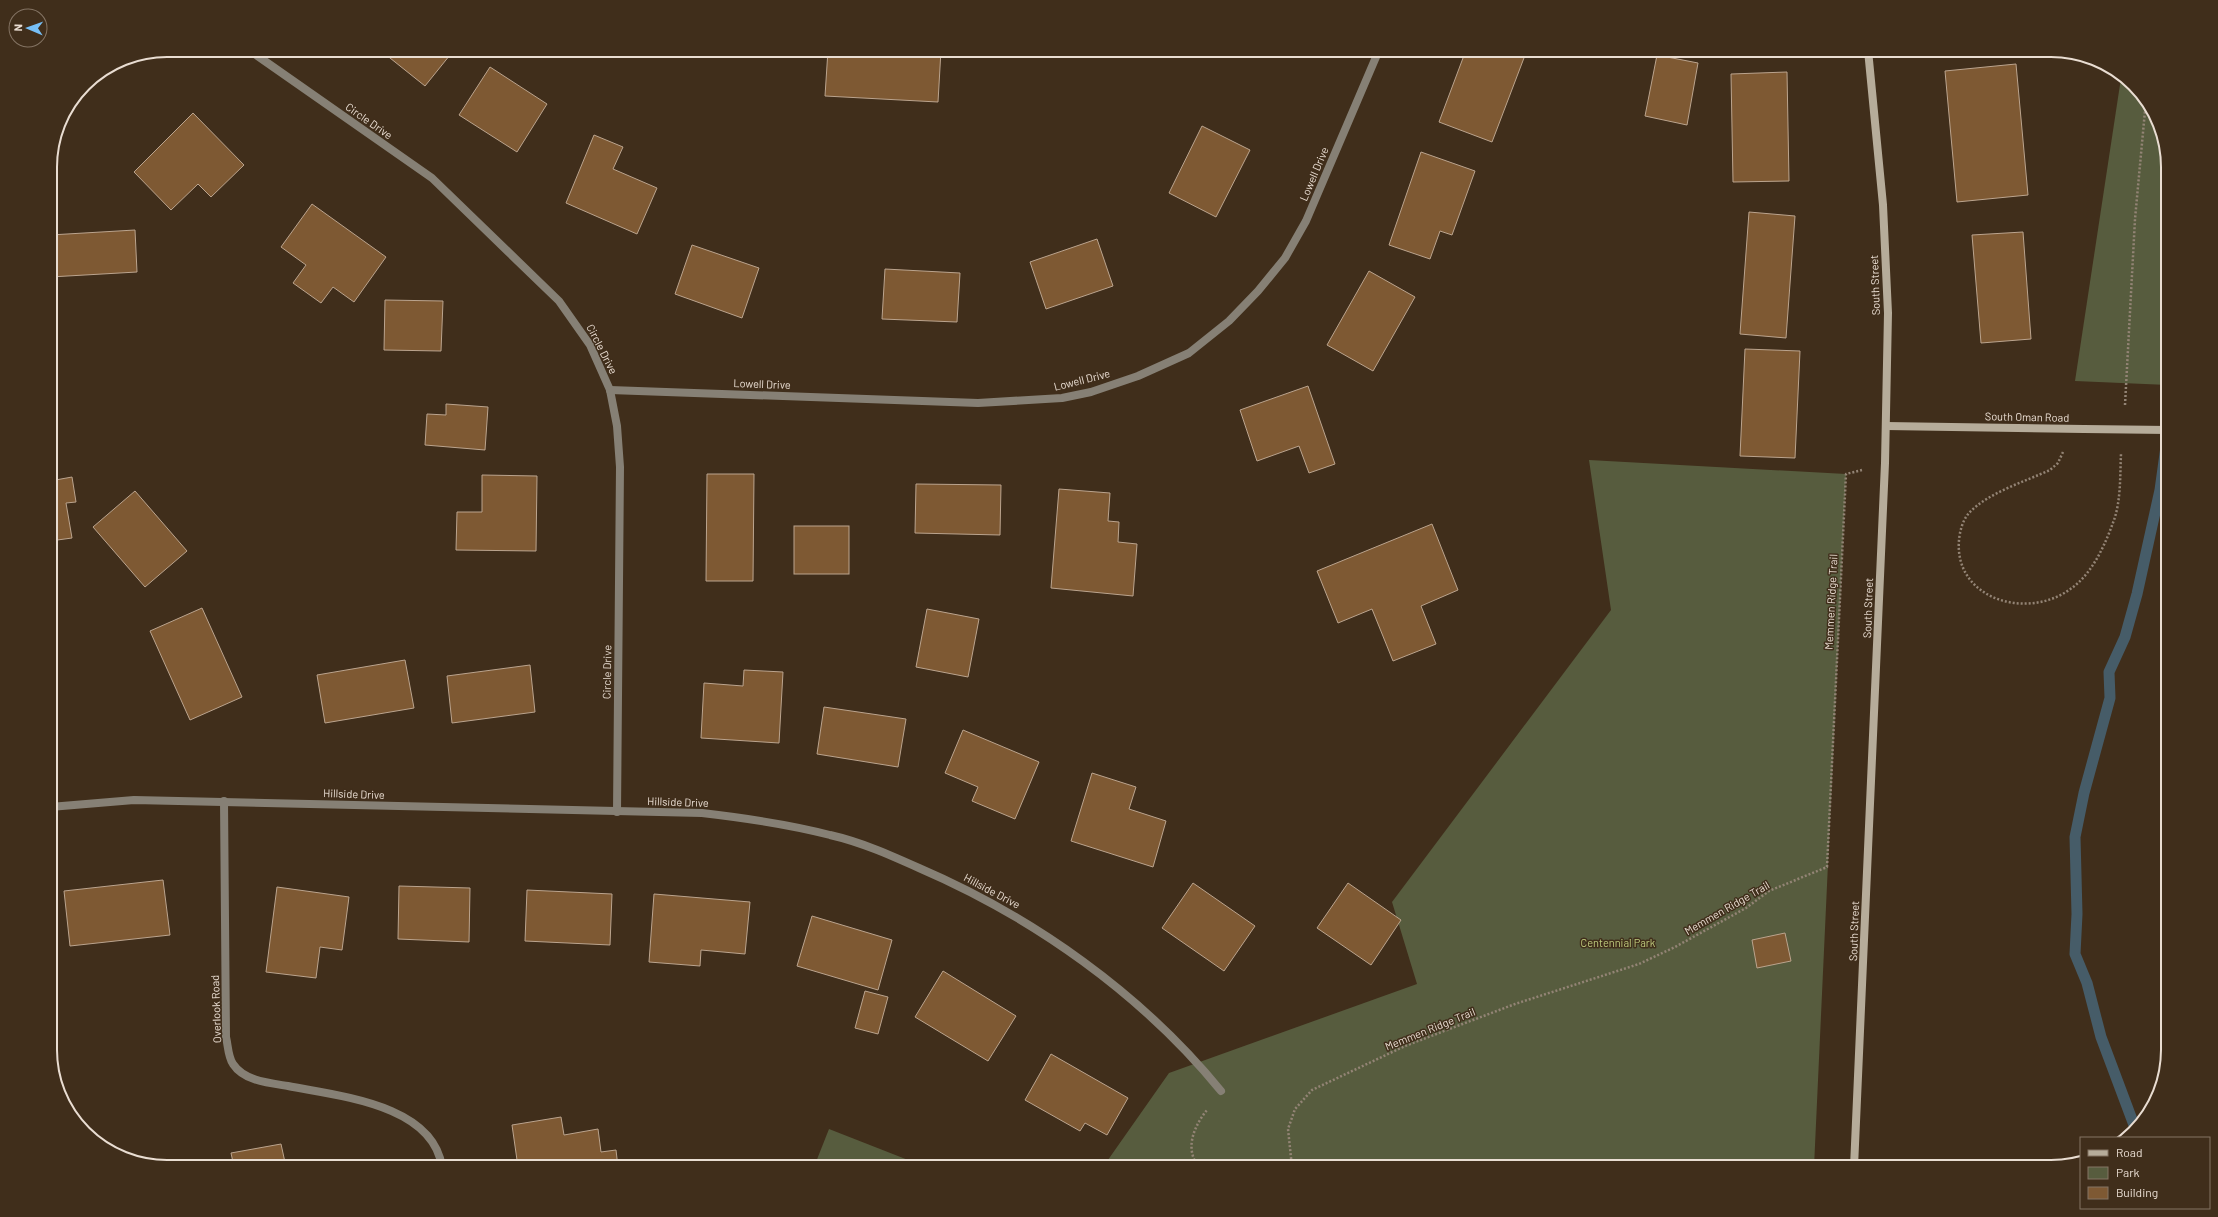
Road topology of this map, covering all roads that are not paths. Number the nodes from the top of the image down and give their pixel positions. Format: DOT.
graph roads {
  1 [pos="259,57"];
  2 [pos="1376,57"];
  3 [pos="1869,57"];
  4 [pos="610,390"];
  5 [pos="1886,426"];
  6 [pos="2161,430"];
  7 [pos="224,801"];
  8 [pos="57,806"];
  9 [pos="617,812"];
  10 [pos="1221,1091"];
  11 [pos="441,1160"];
  12 [pos="1854,1160"];
  1 -- 4 [label="street, Circle Drive"];
  2 -- 4 [label="street, Lowell Drive"];
  3 -- 5 [label="street, South Street"];
  4 -- 9 [label="street, Circle Drive"];
  5 -- 6 [label="street, South Oman Road, bridge"];
  5 -- 12 [label="street, South Street"];
  7 -- 8 [label="street, Hillside Drive"];
  7 -- 9 [label="street, Hillside Drive"];
  7 -- 11 [label="street, Overlook Road"];
  9 -- 10 [label="street, Hillside Drive"];
}
